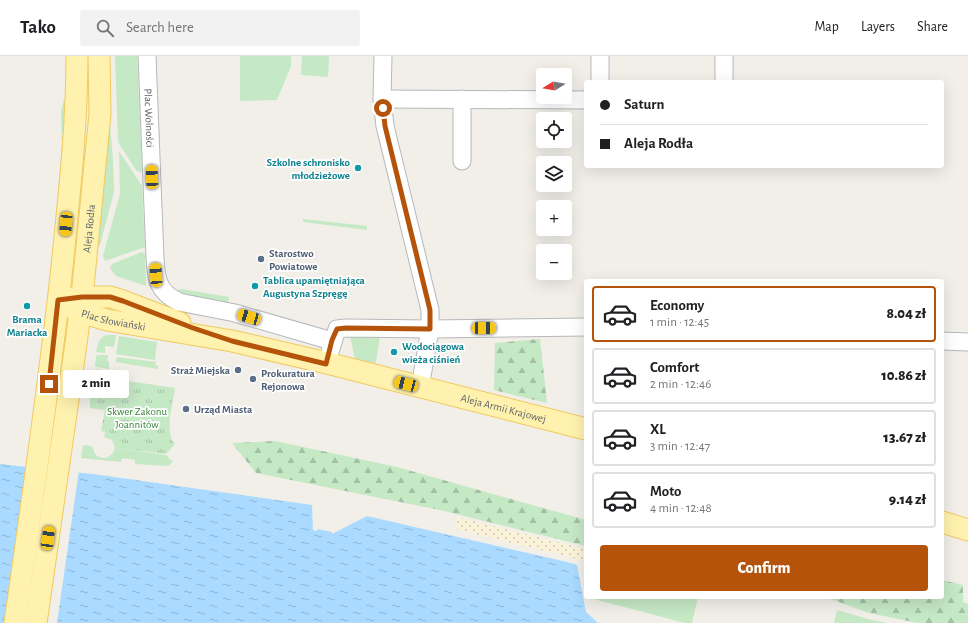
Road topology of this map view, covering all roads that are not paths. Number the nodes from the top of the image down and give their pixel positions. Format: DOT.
graph roads {
  1 [pos="77,56"];
  2 [pos="99,56"];
  3 [pos="148,56"];
  4 [pos="383,56"];
  5 [pos="600,56"];
  6 [pos="724,56"];
  7 [pos="600,80"];
  8 [pos="724,80"];
  9 [pos="382,99"];
  10 [pos="462,99"];
  11 [pos="584,100"];
  12 [pos="462,161"];
  13 [pos="58,300"];
  14 [pos="81,305"];
  15 [pos="584,326"];
  16 [pos="430,329"];
  17 [pos="332,340"];
  18 [pos="944,341"];
  19 [pos="968,342"];
  20 [pos="326,364"];
  21 [pos="420,388"];
  22 [pos="57,399"];
  23 [pos="584,429"];
  24 [pos="944,523"];
  25 [pos="968,530"];
  26 [pos="15,623"];
  27 [pos="36,623"];
  1 -- 13 [label="main road, Aleja Rodła"];
  2 -- 14 [label="main road, Aleja Rodła"];
  3 -- 17 [label="street, Plac Wolności"];
  4 -- 9 [label="street"];
  5 -- 7 [label="street"];
  6 -- 8 [label="street"];
  9 -- 10 [label="street"];
  9 -- 16 [label="street"];
  10 -- 11 [label="street"];
  10 -- 12 [label="street"];
  13 -- 14 [label="main road, Plac Słowiański"];
  13 -- 22 [label="main road, Aleja Rodła"];
  14 -- 20 [label="main road, Plac Słowiański"];
  14 -- 22 [label="main road, Aleja Rodła"];
  15 -- 16 [label="street"];
  16 -- 17 [label="street"];
  16 -- 21 [label="street"];
  17 -- 20 [label="street"];
  18 -- 19 [label="street"];
  20 -- 21 [label="main road, Plac Słowiański"];
  21 -- 23 [label="main road, Aleja Armii Krajowej"];
  22 -- 26 [label="main road"];
  22 -- 27 [label="main road"];
  24 -- 25 [label="main road"];
}
